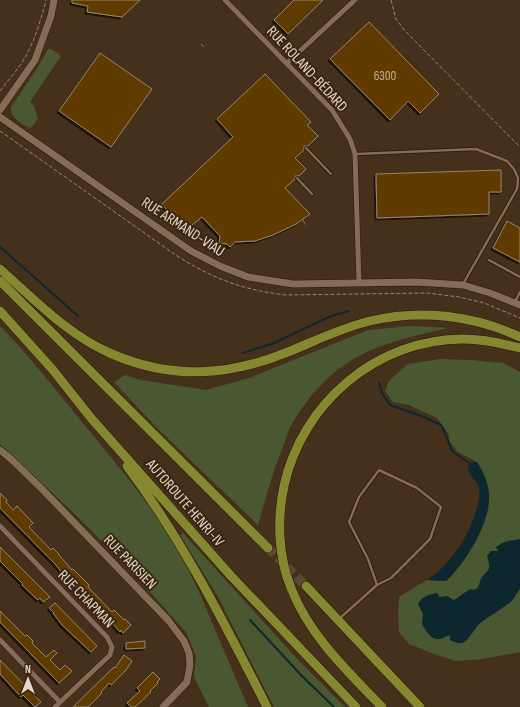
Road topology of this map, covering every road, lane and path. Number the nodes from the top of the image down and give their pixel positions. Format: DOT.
graph roads {
  1 [pos="46,0"];
  2 [pos="54,0"];
  3 [pos="225,0"];
  4 [pos="354,0"];
  5 [pos="391,0"];
  6 [pos="201,44"];
  7 [pos="205,48"];
  8 [pos="287,63"];
  9 [pos="0,91"];
  10 [pos="0,110"];
  11 [pos="0,117"];
  12 [pos="0,131"];
  13 [pos="520,147"];
  14 [pos="306,148"];
  15 [pos="355,154"];
  16 [pos="331,174"];
  17 [pos="297,178"];
  18 [pos="312,194"];
  19 [pos="303,220"];
  20 [pos="306,226"];
  21 [pos="489,260"];
  22 [pos="0,269"];
  23 [pos="520,277"];
  24 [pos="0,281"];
  25 [pos="359,282"];
  26 [pos="463,285"];
  27 [pos="520,292"];
  28 [pos="517,303"];
  29 [pos="0,311"];
  30 [pos="520,318"];
  31 [pos="520,336"];
  32 [pos="520,348"];
  33 [pos="91,418"];
  34 [pos="0,450"];
  35 [pos="0,526"];
  36 [pos="268,548"];
  37 [pos="377,585"];
  38 [pos="306,586"];
  39 [pos="338,620"];
  40 [pos="0,640"];
  41 [pos="60,702"];
  42 [pos="55,707"];
  43 [pos="163,707"];
  44 [pos="267,707"];
  45 [pos="356,707"];
  46 [pos="382,707"];
  47 [pos="420,707"];
  1 -- 9 [label="path"];
  2 -- 10 [label="street"];
  3 -- 8 [label="street, RUE ROLAND-BÉDARD"];
  4 -- 8 [label="street"];
  5 -- 13 [label="path"];
  6 -- 7 [label="path"];
  8 -- 15 [label="street, RUE ROLAND-BÉDARD"];
  11 -- 25 [label="street, RUE ARMAND-VIAU"];
  12 -- 30 [label="path"];
  14 -- 16 [label="lane"];
  15 -- 25 [label="street, RUE ROLAND-BÉDARD"];
  15 -- 26 [label="lane"];
  17 -- 18 [label="lane"];
  19 -- 20 [label="path"];
  21 -- 23 [label="lane"];
  22 -- 31 [label="highway"];
  24 -- 36 [label="highway, AUTOROUTE HENRI-IV"];
  25 -- 26 [label="street, RUE ARMAND-VIAU"];
  26 -- 28 [label="street, RUE ARMAND-VIAU"];
  27 -- 28 [label="lane"];
  29 -- 33 [label="highway, AUTOROUTE HENRI-IV"];
  32 -- 46 [label="highway"];
  33 -- 44 [label="highway"];
  33 -- 45 [label="highway, AUTOROUTE HENRI-IV"];
  34 -- 43 [label="street, RUE PARISIEN"];
  35 -- 41 [label="street, RUE CHAPMAN"];
  37 -- 37 [label="lane"];
  37 -- 39 [label="lane"];
  38 -- 39 [label="highway"];
  39 -- 47 [label="highway"];
  40 -- 41 [label="street"];
  41 -- 42 [label="street, RUE CHAPMAN"];
}
